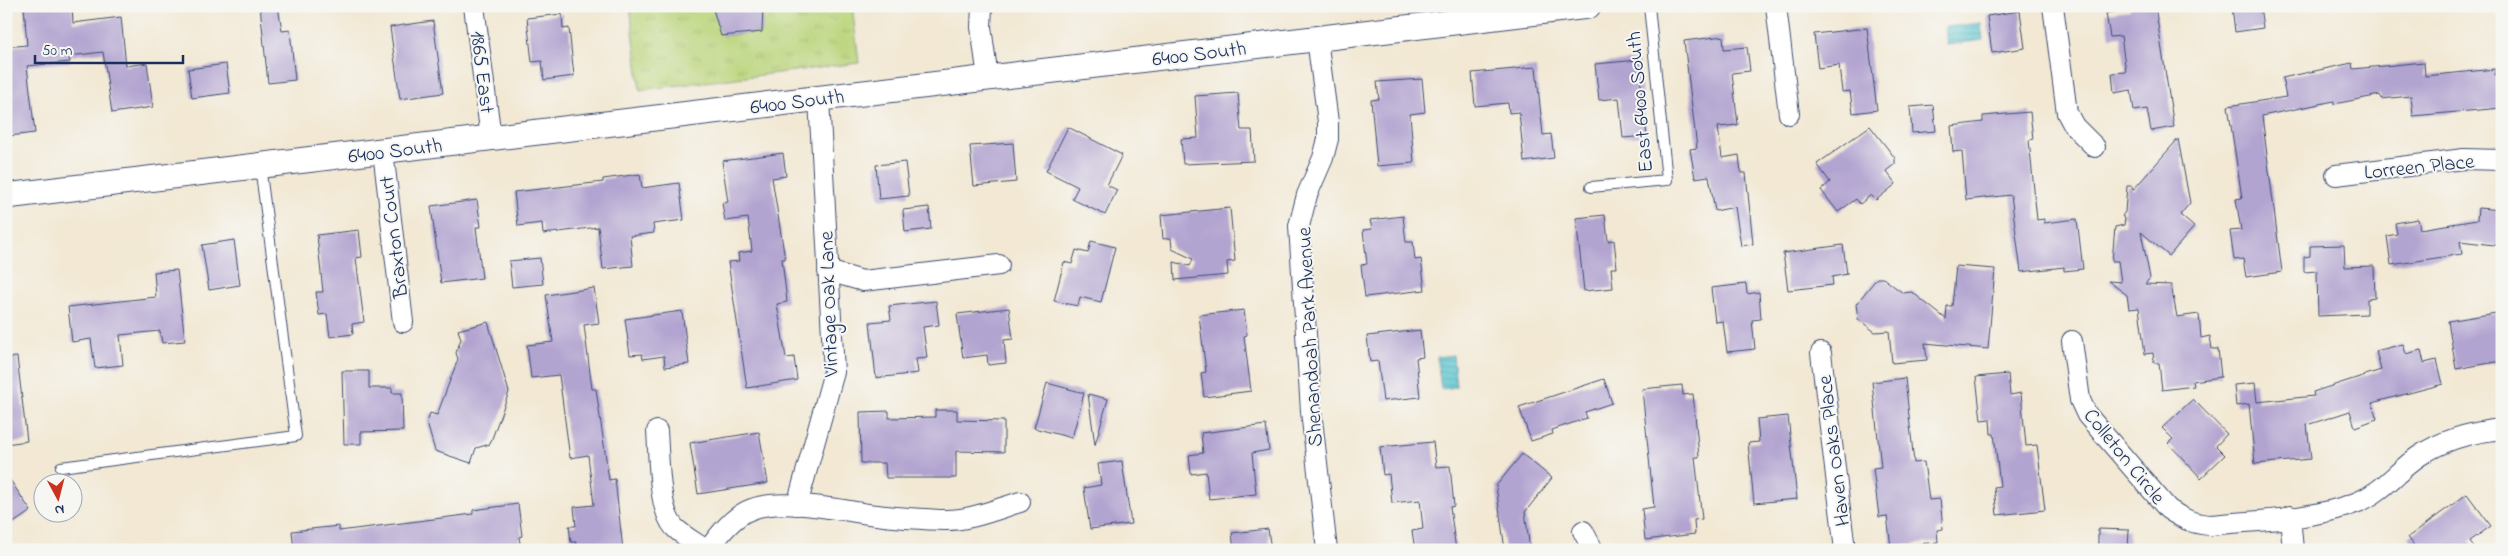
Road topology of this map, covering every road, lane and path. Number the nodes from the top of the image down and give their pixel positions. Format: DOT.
graph roads {
  1 [pos="474,6"];
  2 [pos="982,6"];
  3 [pos="1588,6"];
  4 [pos="1649,6"];
  5 [pos="1776,6"];
  6 [pos="2053,6"];
  7 [pos="1318,39"];
  8 [pos="988,78"];
  9 [pos="819,98"];
  10 [pos="1789,114"];
  11 [pos="491,138"];
  12 [pos="2095,147"];
  13 [pos="383,151"];
  14 [pos="2502,160"];
  15 [pos="260,166"];
  16 [pos="2336,175"];
  17 [pos="1591,187"];
  18 [pos="6,196"];
  19 [pos="999,265"];
  20 [pos="828,271"];
  21 [pos="403,322"];
  22 [pos="2072,341"];
  23 [pos="1821,352"];
  24 [pos="2502,428"];
  25 [pos="657,431"];
  26 [pos="61,467"];
  27 [pos="1020,502"];
  28 [pos="797,505"];
  29 [pos="2290,516"];
  30 [pos="1584,531"];
  31 [pos="707,550"];
  32 [pos="1327,550"];
  33 [pos="1592,550"];
  34 [pos="1845,550"];
  35 [pos="2294,550"];
  1 -- 11 [label="street, 1865 East"];
  2 -- 8 [label="street"];
  3 -- 7 [label="street, 6400 South"];
  4 -- 17 [label="lane, East 6400 South"];
  5 -- 10 [label="street"];
  6 -- 12 [label="street"];
  7 -- 8 [label="street, 6400 South"];
  7 -- 32 [label="street, Shenandoah Park Avenue"];
  8 -- 9 [label="street, 6400 South"];
  9 -- 11 [label="street, 6400 South"];
  9 -- 20 [label="street, Vintage Oak Lane"];
  11 -- 13 [label="street, 6400 South"];
  13 -- 15 [label="street, 6400 South"];
  13 -- 21 [label="street, Braxton Court"];
  14 -- 16 [label="street, Lorreen Place"];
  15 -- 18 [label="street, 6400 South"];
  15 -- 26 [label="lane"];
  19 -- 20 [label="street"];
  20 -- 28 [label="street, Vintage Oak Lane"];
  22 -- 29 [label="street, Colleton Circle"];
  23 -- 34 [label="street, Haven Oaks Place"];
  24 -- 29 [label="street"];
  25 -- 31 [label="street"];
  27 -- 28 [label="street"];
  28 -- 31 [label="street"];
  29 -- 35 [label="street"];
  30 -- 33 [label="street"];
}
